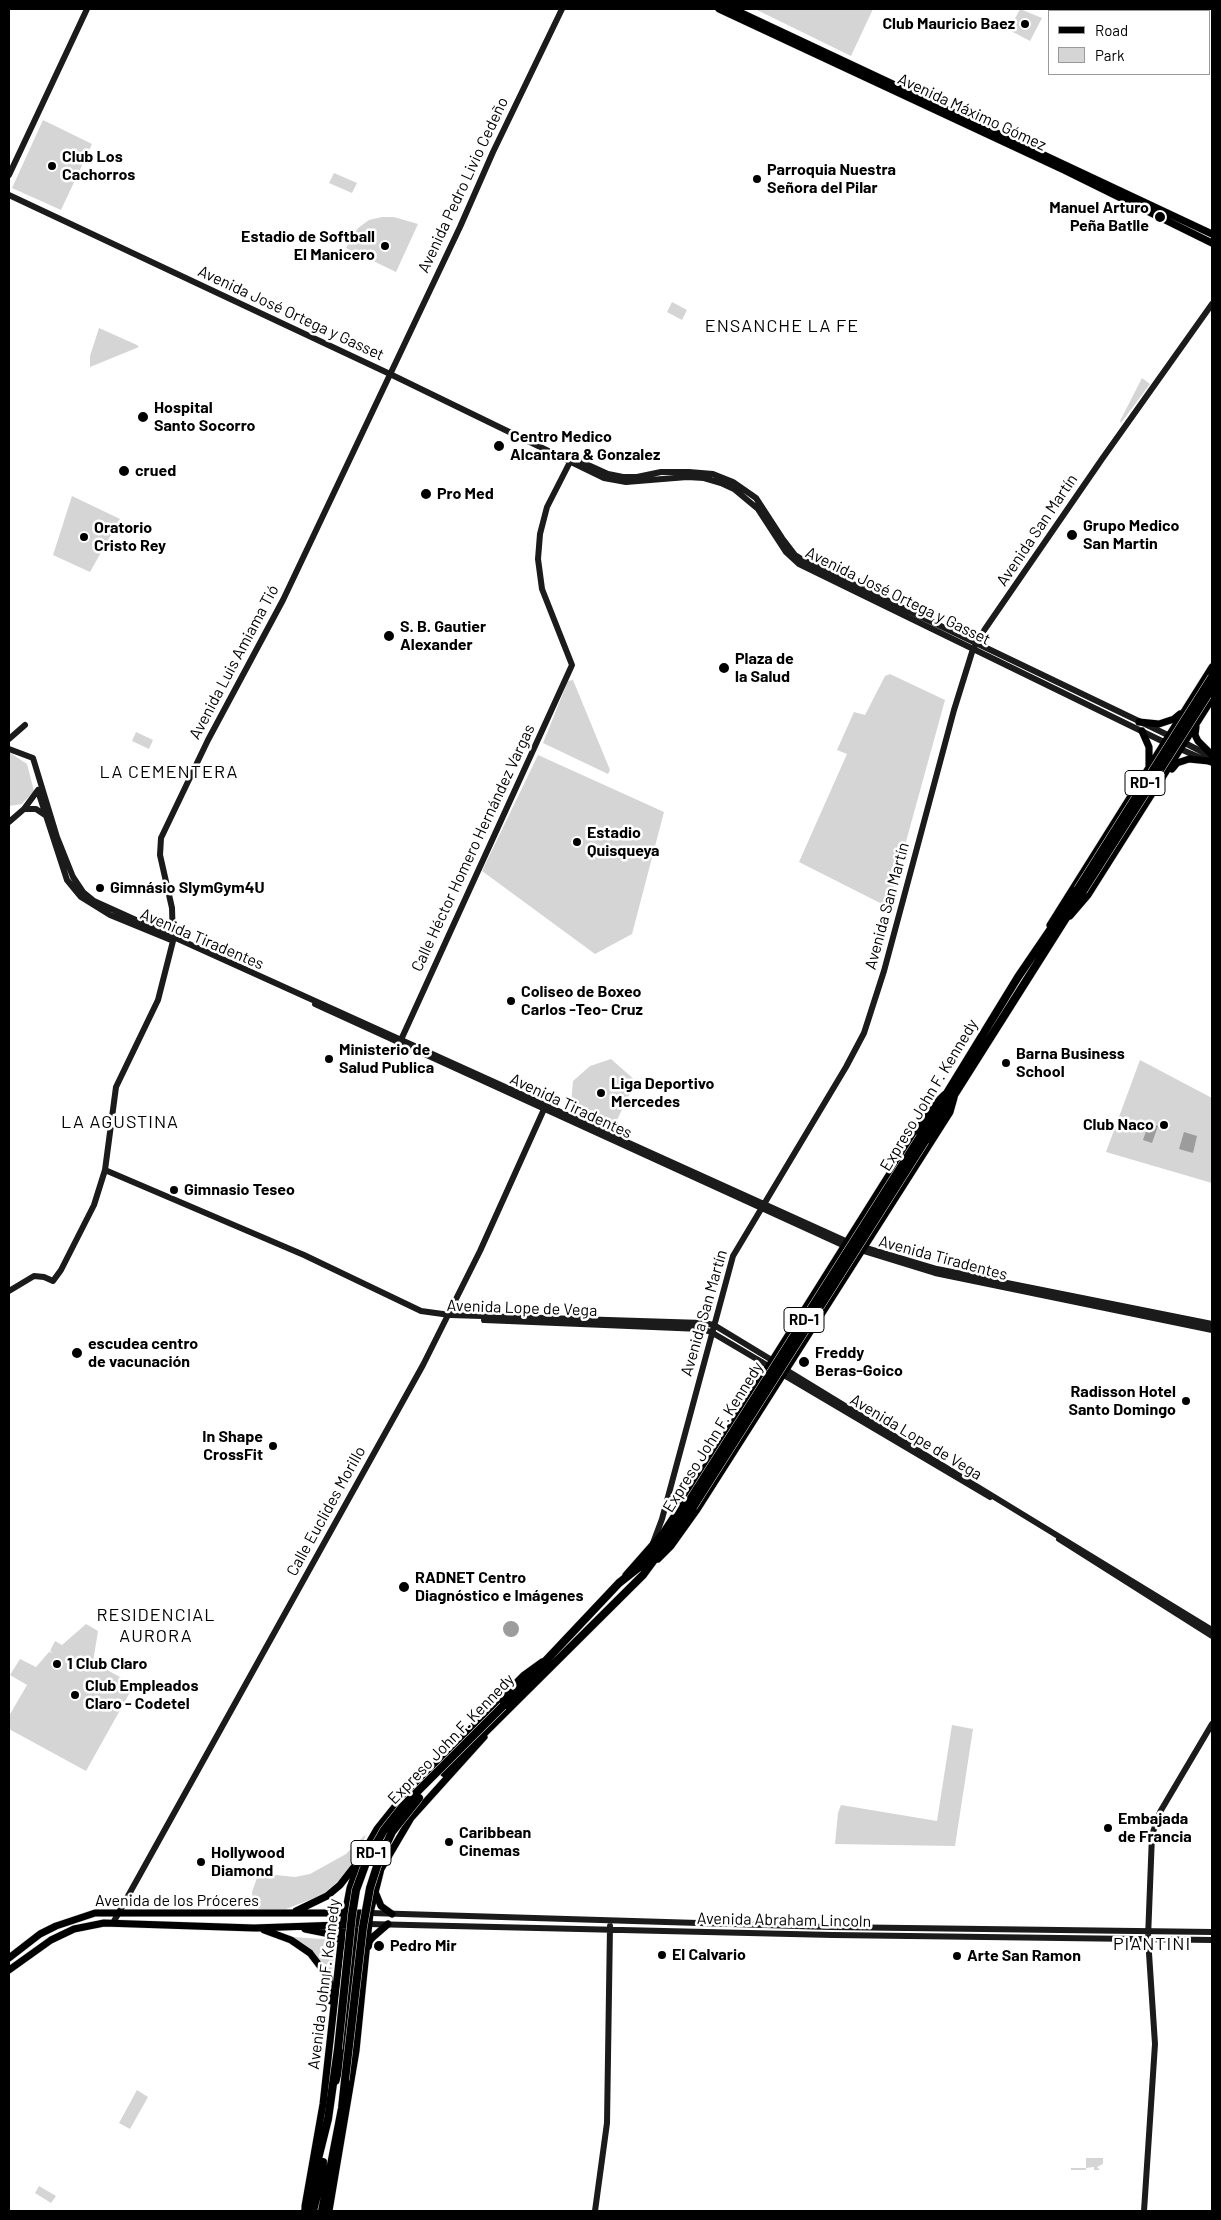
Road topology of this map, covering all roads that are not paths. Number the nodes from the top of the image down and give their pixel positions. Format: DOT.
graph roads {
  1 [pos="87,9"];
  2 [pos="562,9"];
  3 [pos="718,9"];
  4 [pos="733,9"];
  5 [pos="9,175"];
  6 [pos="9,195"];
  7 [pos="1212,234"];
  8 [pos="1212,243"];
  9 [pos="1212,304"];
  10 [pos="390,374"];
  11 [pos="571,460"];
  12 [pos="975,646"];
  13 [pos="1212,667"];
  14 [pos="1212,677"];
  15 [pos="1212,688"];
  16 [pos="1196,694"];
  17 [pos="1211,700"];
  18 [pos="1188,707"];
  19 [pos="1198,721"];
  20 [pos="1139,722"];
  21 [pos="25,724"];
  22 [pos="1142,730"];
  23 [pos="9,739"];
  24 [pos="1166,739"];
  25 [pos="1182,746"];
  26 [pos="9,750"];
  27 [pos="1211,759"];
  28 [pos="1149,768"];
  29 [pos="1139,784"];
  30 [pos="1158,784"];
  31 [pos="39,787"];
  32 [pos="1153,792"];
  33 [pos="23,810"];
  34 [pos="9,812"];
  35 [pos="45,815"];
  36 [pos="9,822"];
  37 [pos="1081,890"];
  38 [pos="1065,922"];
  39 [pos="1044,936"];
  40 [pos="173,939"];
  41 [pos="400,1041"];
  42 [pos="956,1094"];
  43 [pos="944,1095"];
  44 [pos="545,1106"];
  45 [pos="923,1139"];
  46 [pos="105,1170"];
  47 [pos="876,1197"];
  48 [pos="762,1205"];
  49 [pos="889,1206"];
  50 [pos="845,1244"];
  51 [pos="862,1248"];
  52 [pos="821,1283"];
  53 [pos="9,1291"];
  54 [pos="835,1292"];
  55 [pos="449,1317"];
  56 [pos="797,1320"];
  57 [pos="1212,1324"];
  58 [pos="811,1328"];
  59 [pos="712,1329"];
  60 [pos="1212,1330"];
  61 [pos="770,1362"];
  62 [pos="784,1371"];
  63 [pos="743,1406"];
  64 [pos="758,1414"];
  65 [pos="691,1505"];
  66 [pos="650,1548"];
  67 [pos="652,1564"];
  68 [pos="619,1583"];
  69 [pos="1212,1630"];
  70 [pos="1212,1636"];
  71 [pos="550,1655"];
  72 [pos="1212,1724"];
  73 [pos="489,1730"];
  74 [pos="369,1841"];
  75 [pos="358,1866"];
  76 [pos="382,1869"];
  77 [pos="375,1891"];
  78 [pos="119,1912"];
  79 [pos="345,1913"];
  80 [pos="357,1913"];
  81 [pos="370,1913"];
  82 [pos="279,1914"];
  83 [pos="392,1914"];
  84 [pos="610,1921"];
  85 [pos="113,1923"];
  86 [pos="368,1924"];
  87 [pos="388,1924"];
  88 [pos="343,1925"];
  89 [pos="355,1925"];
  90 [pos="295,1927"];
  91 [pos="254,1928"];
  92 [pos="610,1930"];
  93 [pos="1149,1930"];
  94 [pos="1212,1932"];
  95 [pos="1148,1938"];
  96 [pos="341,1939"];
  97 [pos="1212,1940"];
  98 [pos="9,1958"];
  99 [pos="365,1959"];
  100 [pos="352,1961"];
  101 [pos="9,1970"];
  102 [pos="328,2062"];
  103 [pos="334,2090"];
  104 [pos="323,2143"];
  105 [pos="305,2211"];
  106 [pos="313,2211"];
  107 [pos="322,2211"];
  108 [pos="329,2211"];
  109 [pos="595,2211"];
  110 [pos="1144,2211"];
  1 -- 5 [label="main road"];
  2 -- 10 [label="main road, Avenida Pedro Livio Cedeño"];
  3 -- 8 [label="main road, Avenida Máximo Gómez"];
  4 -- 7 [label="main road, Avenida Máximo Gómez"];
  6 -- 10 [label="main road, Avenida José Ortega y Gasset"];
  9 -- 12 [label="main road, Avenida San Martín"];
  10 -- 11 [label="main road, Avenida José Ortega y Gasset"];
  10 -- 40 [label="main road, Avenida Luis Amiama Tió"];
  11 -- 12 [label="main road, Avenida José Ortega y Gasset"];
  11 -- 41 [label="main road, Calle Héctor Homero Hernández Vargas"];
  12 -- 20 [label="main road, Avenida José Ortega y Gasset"];
  12 -- 22 [label="main road, Avenida José Ortega y Gasset"];
  12 -- 48 [label="main road, Avenida San Martín"];
  13 -- 16 [label="main road, RD-1"];
  14 -- 37 [label="highway, Expreso John F. Kennedy / RD-1, bridge"];
  15 -- 37 [label="highway, Expreso John F. Kennedy / RD-1, bridge"];
  16 -- 17 [label="main road"];
  16 -- 18 [label="main road, RD-1"];
  17 -- 19 [label="main road, RD-1"];
  18 -- 20 [label="main road"];
  18 -- 24 [label="main road, RD-1"];
  19 -- 25 [label="main road, RD-1"];
  19 -- 27 [label="main road"];
  20 -- 24 [label="main road, Avenida José Ortega y Gasset"];
  21 -- 23 [label="main road"];
  22 -- 24 [label="main road, Avenida José Ortega y Gasset"];
  22 -- 28 [label="main road"];
  24 -- 25 [label="main road, Avenida José Ortega y Gasset"];
  24 -- 28 [label="main road, RD-1"];
  25 -- 27 [label="main road, Avenida José Ortega y Gasset"];
  25 -- 30 [label="main road, RD-1"];
  26 -- 31 [label="main road, Avenida Tiradentes"];
  27 -- 30 [label="main road"];
  28 -- 29 [label="main road, RD-1"];
  29 -- 32 [label="main road"];
  29 -- 39 [label="main road, RD-1"];
  30 -- 32 [label="main road, RD-1"];
  31 -- 33 [label="main road"];
  31 -- 35 [label="main road, Avenida Tiradentes"];
  31 -- 40 [label="main road, Avenida Tiradentes"];
  32 -- 38 [label="main road, RD-1"];
  33 -- 34 [label="main road"];
  33 -- 35 [label="main road"];
  33 -- 36 [label="main road"];
  35 -- 40 [label="main road, Avenida Tiradentes"];
  37 -- 38 [label="highway, Expreso John F. Kennedy / RD-1"];
  37 -- 39 [label="highway, Expreso John F. Kennedy / RD-1"];
  38 -- 42 [label="highway, Expreso John F. Kennedy / RD-1"];
  39 -- 43 [label="highway, Expreso John F. Kennedy / RD-1"];
  40 -- 41 [label="main road, Avenida Tiradentes"];
  40 -- 46 [label="main road, Avenida Luis Amiama Tió"];
  41 -- 44 [label="main road, Avenida Tiradentes"];
  42 -- 45 [label="highway, Expreso John F. Kennedy / RD-1"];
  42 -- 49 [label="main road, RD-1"];
  43 -- 45 [label="highway, Expreso John F. Kennedy / RD-1"];
  43 -- 47 [label="main road, RD-1"];
  44 -- 48 [label="main road, Avenida Tiradentes"];
  44 -- 55 [label="main road, Calle Euclides Morillo"];
  45 -- 65 [label="highway, Expreso John F. Kennedy / RD-1, bridge"];
  46 -- 53 [label="main road, Avenida Luis Amiama Tió"];
  46 -- 55 [label="main road, Avenida Lope de Vega"];
  47 -- 49 [label="main road"];
  47 -- 50 [label="main road, RD-1"];
  48 -- 50 [label="main road, Avenida Tiradentes"];
  48 -- 59 [label="main road, Avenida San Martín"];
  49 -- 51 [label="main road, RD-1"];
  50 -- 51 [label="main road, Avenida Tiradentes"];
  50 -- 52 [label="main road, RD-1"];
  51 -- 54 [label="main road, RD-1"];
  51 -- 57 [label="main road, Avenida Tiradentes"];
  51 -- 60 [label="main road, Avenida Tiradentes"];
  52 -- 54 [label="main road"];
  52 -- 56 [label="main road, RD-1"];
  54 -- 58 [label="main road, RD-1"];
  55 -- 59 [label="main road, Avenida Lope de Vega"];
  55 -- 78 [label="main road, Calle Euclides Morillo"];
  56 -- 58 [label="main road"];
  56 -- 61 [label="main road, RD-1"];
  58 -- 62 [label="main road, RD-1"];
  59 -- 61 [label="main road, Avenida Lope de Vega"];
  59 -- 66 [label="main road, Avenida San Martín"];
  61 -- 62 [label="main road, Avenida Lope de Vega"];
  61 -- 63 [label="main road, RD-1"];
  62 -- 64 [label="main road, RD-1"];
  62 -- 69 [label="main road, Avenida Lope de Vega"];
  62 -- 70 [label="main road, Avenida Lope de Vega"];
  63 -- 64 [label="main road"];
  63 -- 66 [label="main road, RD-1"];
  64 -- 67 [label="main road, RD-1"];
  65 -- 67 [label="highway, Expreso John F. Kennedy / RD-1"];
  65 -- 68 [label="highway, Expreso John F. Kennedy / RD-1"];
  66 -- 68 [label="main road, RD-1"];
  67 -- 73 [label="highway, Expreso John F. Kennedy / RD-1"];
  68 -- 71 [label="highway, Expreso John F. Kennedy / RD-1"];
  71 -- 74 [label="main road, Avenida John F. Kennedy / RD-1"];
  71 -- 103 [label="highway, Expreso John F. Kennedy / RD-1, bridge"];
  72 -- 93 [label="main road"];
  73 -- 76 [label="main road, RD-1"];
  73 -- 107 [label="highway, Expreso John F. Kennedy / RD-1, bridge"];
  74 -- 75 [label="main road, Avenida John F. Kennedy / RD-1"];
  74 -- 82 [label="main road"];
  75 -- 76 [label="main road"];
  75 -- 79 [label="main road, Avenida John F. Kennedy / RD-1"];
  76 -- 77 [label="main road, RD-1"];
  77 -- 81 [label="main road, RD-1"];
  77 -- 83 [label="main road"];
  78 -- 82 [label="main road, Avenida de los Próceres"];
  78 -- 85 [label="main road, Calle Euclides Morillo"];
  78 -- 98 [label="main road, Avenida de los Próceres"];
  79 -- 80 [label="main road, Avenida de los Próceres"];
  79 -- 82 [label="main road, Avenida de los Próceres"];
  79 -- 88 [label="main road, Avenida John F. Kennedy / RD-1"];
  80 -- 81 [label="main road, Avenida Abraham Lincoln"];
  80 -- 89 [label="main road"];
  81 -- 83 [label="main road, Avenida Abraham Lincoln"];
  81 -- 86 [label="main road, RD-1"];
  83 -- 84 [label="main road, Avenida Abraham Lincoln"];
  84 -- 92 [label="main road"];
  84 -- 93 [label="main road, Avenida Abraham Lincoln"];
  85 -- 91 [label="main road, Avenida de los Próceres"];
  85 -- 101 [label="main road, Avenida de los Próceres"];
  86 -- 87 [label="main road, Avenida Abraham Lincoln"];
  86 -- 89 [label="main road, Avenida Abraham Lincoln"];
  86 -- 99 [label="main road, RD-1"];
  87 -- 92 [label="main road, Avenida Abraham Lincoln"];
  87 -- 99 [label="main road"];
  88 -- 89 [label="main road, Avenida de los Próceres"];
  88 -- 90 [label="main road, Avenida de los Próceres"];
  88 -- 96 [label="main road, Avenida John F. Kennedy / RD-1"];
  89 -- 100 [label="main road"];
  90 -- 91 [label="main road, Avenida de los Próceres"];
  90 -- 96 [label="main road"];
  91 -- 102 [label="main road"];
  92 -- 95 [label="main road, Avenida Abraham Lincoln"];
  92 -- 109 [label="main road"];
  93 -- 94 [label="main road, Avenida Abraham Lincoln"];
  93 -- 95 [label="main road"];
  95 -- 97 [label="main road, Avenida Abraham Lincoln"];
  95 -- 110 [label="main road"];
  96 -- 100 [label="main road"];
  96 -- 102 [label="main road, Avenida John F. Kennedy / RD-1"];
  99 -- 108 [label="main road, RD-1"];
  100 -- 103 [label="main road"];
  102 -- 105 [label="main road, Avenida John F. Kennedy / RD-1"];
  103 -- 104 [label="highway, Expreso John F. Kennedy / RD-1"];
  104 -- 105 [label="highway, Expreso John F. Kennedy / RD-1"];
  104 -- 106 [label="highway"];
}
